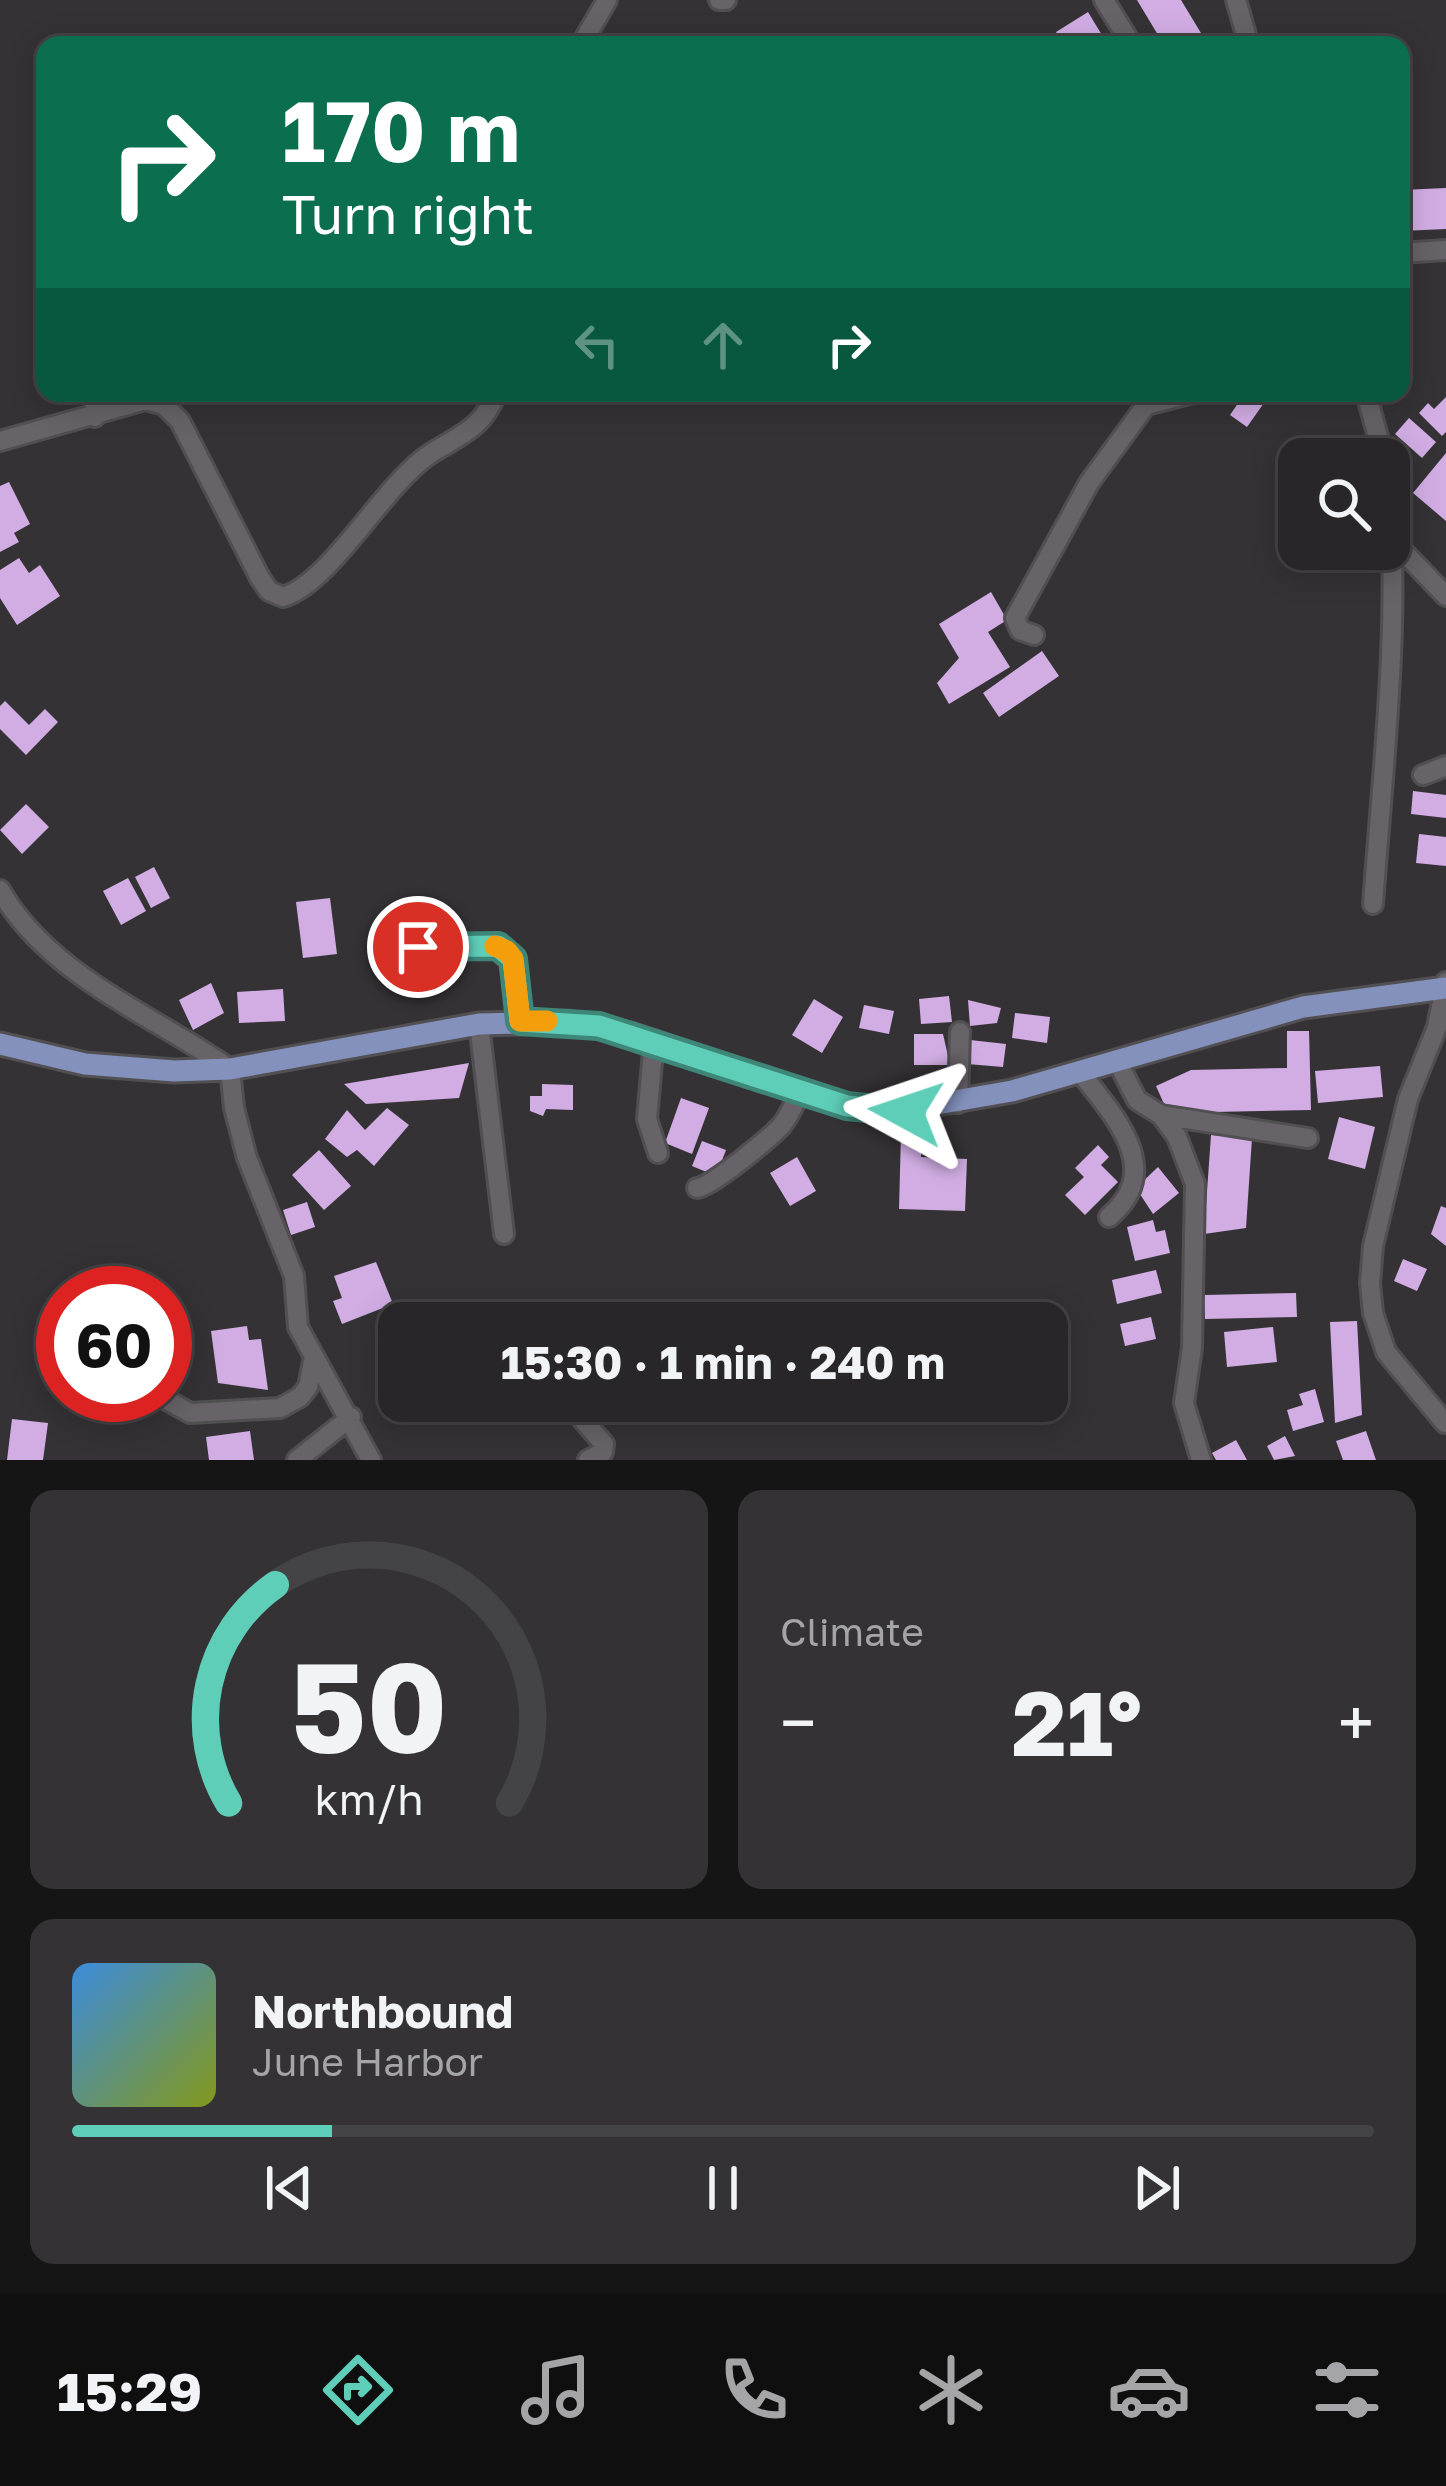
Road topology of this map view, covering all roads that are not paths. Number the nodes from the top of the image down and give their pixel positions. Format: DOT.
graph roads {
  1 [pos="608,0"];
  2 [pos="1104,0"];
  3 [pos="1236,0"];
  4 [pos="586,36"];
  5 [pos="1126,36"];
  6 [pos="1246,36"];
  7 [pos="1446,250"];
  8 [pos="1410,252"];
  9 [pos="94,402"];
  10 [pos="139,402"];
  11 [pos="150,402"];
  12 [pos="491,402"];
  13 [pos="1158,402"];
  14 [pos="1368,402"];
  15 [pos="95,417"];
  16 [pos="1378,438"];
  17 [pos="0,441"];
  18 [pos="1410,559"];
  19 [pos="1392,570"];
  20 [pos="1446,596"];
  21 [pos="1034,634"];
  22 [pos="1446,766"];
  23 [pos="1423,776"];
  24 [pos="0,890"];
  25 [pos="1373,904"];
  26 [pos="383,947"];
  27 [pos="1445,986"];
  28 [pos="520,1021"];
  29 [pos="479,1024"];
  30 [pos="960,1032"];
  31 [pos="654,1040"];
  32 [pos="0,1044"];
  33 [pos="1118,1061"];
  34 [pos="230,1069"];
  35 [pos="1080,1072"];
  36 [pos="801,1090"];
  37 [pos="958,1103"];
  38 [pos="1161,1115"];
  39 [pos="1308,1138"];
  40 [pos="658,1153"];
  41 [pos="697,1188"];
  42 [pos="1109,1217"];
  43 [pos="504,1234"];
  44 [pos="314,1356"];
  45 [pos="192,1413"];
  46 [pos="351,1417"];
  47 [pos="585,1422"];
  48 [pos="1445,1423"];
  49 [pos="297,1460"];
  50 [pos="371,1460"];
  51 [pos="588,1460"];
  52 [pos="1201,1460"];
  1 -- 4 [label="street"];
  2 -- 5 [label="street"];
  3 -- 6 [label="street"];
  7 -- 8 [label="street"];
  9 -- 15 [label="street"];
  10 -- 15 [label="street"];
  11 -- 12 [label="street"];
  13 -- 21 [label="street"];
  14 -- 16 [label="street"];
  15 -- 17 [label="street"];
  18 -- 20 [label="street"];
  19 -- 25 [label="street"];
  22 -- 23 [label="street"];
  24 -- 34 [label="street"];
  26 -- 28 [label="street"];
  27 -- 33 [label="main road"];
  27 -- 48 [label="street"];
  28 -- 29 [label="main road"];
  28 -- 31 [label="main road"];
  29 -- 34 [label="main road"];
  29 -- 43 [label="street"];
  30 -- 37 [label="street"];
  31 -- 36 [label="main road"];
  31 -- 40 [label="street"];
  32 -- 34 [label="main road"];
  33 -- 35 [label="main road"];
  33 -- 38 [label="street"];
  34 -- 44 [label="street"];
  35 -- 37 [label="main road"];
  35 -- 42 [label="street"];
  36 -- 37 [label="main road"];
  36 -- 41 [label="street"];
  38 -- 39 [label="street"];
  38 -- 52 [label="street"];
  44 -- 45 [label="street"];
  44 -- 46 [label="street"];
  46 -- 49 [label="street"];
  46 -- 50 [label="street"];
  47 -- 51 [label="street"];
}
